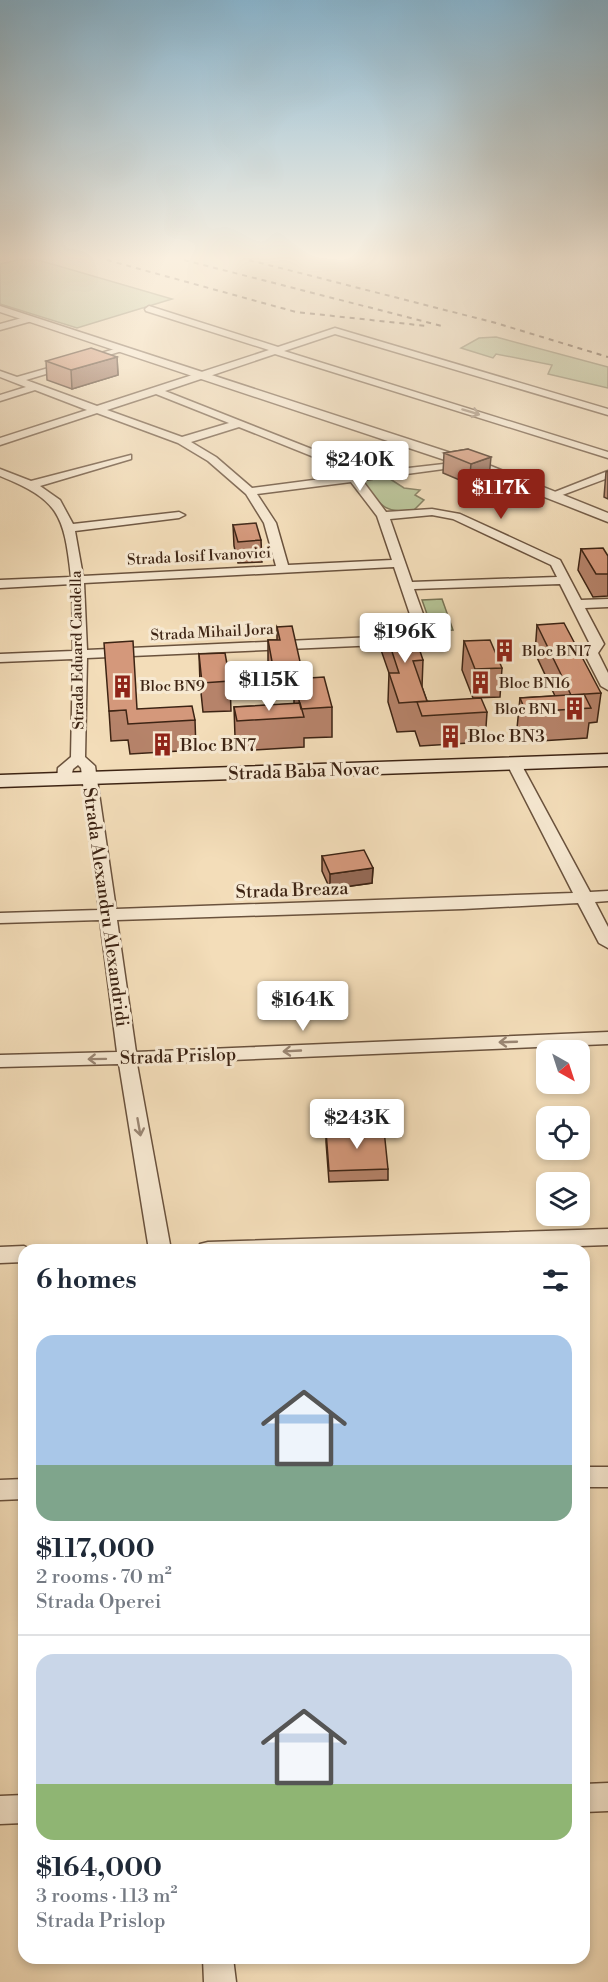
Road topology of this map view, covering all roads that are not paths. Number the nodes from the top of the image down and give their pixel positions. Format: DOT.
graph roads {
  1 [pos="108,352"];
  2 [pos="129,352"];
  3 [pos="270,352"];
  4 [pos="285,352"];
  5 [pos="407,352"];
  6 [pos="0,374"];
  7 [pos="199,376"];
  8 [pos="17,380"];
  9 [pos="36,387"];
  10 [pos="155,390"];
  11 [pos="0,398"];
  12 [pos="97,410"];
  13 [pos="608,412"];
  14 [pos="241,423"];
  15 [pos="182,441"];
  16 [pos="0,442"];
  17 [pos="608,455"];
  18 [pos="127,457"];
  19 [pos="466,463"];
  20 [pos="0,472"];
  21 [pos="608,474"];
  22 [pos="354,478"];
  23 [pos="30,485"];
  24 [pos="250,492"];
  25 [pos="553,495"];
  26 [pos="179,515"];
  27 [pos="383,516"];
  28 [pos="608,518"];
  29 [pos="71,528"];
  30 [pos="399,563"];
  31 [pos="283,569"];
  32 [pos="78,579"];
  33 [pos="565,580"];
  34 [pos="0,584"];
  35 [pos="407,586"];
  36 [pos="608,603"];
  37 [pos="577,604"];
  38 [pos="78,655"];
  39 [pos="0,658"];
  40 [pos="608,686"];
  41 [pos="78,758"];
  42 [pos="608,760"];
  43 [pos="514,764"];
  44 [pos="65,778"];
  45 [pos="89,778"];
  46 [pos="0,781"];
  47 [pos="608,896"];
  48 [pos="585,898"];
  49 [pos="107,915"];
  50 [pos="0,918"];
  51 [pos="608,943"];
  52 [pos="608,1038"];
  53 [pos="127,1058"];
  54 [pos="0,1061"];
  55 [pos="608,1237"];
  56 [pos="159,1244"];
  57 [pos="393,1244"];
  58 [pos="18,1254"];
  59 [pos="0,1255"];
  60 [pos="590,1477"];
  61 [pos="608,1477"];
  62 [pos="18,1489"];
  63 [pos="0,1490"];
  64 [pos="608,1797"];
  65 [pos="590,1798"];
  66 [pos="18,1809"];
  67 [pos="0,1810"];
  68 [pos="218,1964"];
  69 [pos="220,1982"];
  1 -- 8 [label="street"];
  2 -- 7 [label="street"];
  3 -- 7 [label="street"];
  4 -- 17 [label="street, one-way"];
  5 -- 13 [label="street"];
  6 -- 8 [label="street"];
  7 -- 10 [label="street"];
  7 -- 19 [label="street"];
  8 -- 9 [label="street"];
  9 -- 11 [label="street"];
  9 -- 12 [label="street"];
  10 -- 12 [label="street"];
  10 -- 14 [label="street"];
  12 -- 15 [label="street"];
  12 -- 16 [label="street"];
  14 -- 15 [label="street"];
  14 -- 22 [label="street"];
  15 -- 24 [label="street"];
  18 -- 23 [label="street"];
  19 -- 22 [label="street"];
  19 -- 25 [label="street"];
  20 -- 23 [label="street, Strada Eduard Caudella"];
  21 -- 25 [label="street"];
  22 -- 24 [label="street"];
  22 -- 27 [label="street"];
  23 -- 29 [label="street, Strada Eduard Caudella"];
  24 -- 31 [label="street"];
  25 -- 28 [label="street"];
  26 -- 29 [label="street"];
  27 -- 30 [label="street"];
  27 -- 33 [label="street"];
  29 -- 32 [label="street, Strada Eduard Caudella"];
  30 -- 31 [label="street, Strada Iosif Ivanovici"];
  30 -- 35 [label="street"];
  31 -- 32 [label="street, Strada Iosif Ivanovici"];
  32 -- 34 [label="street, Strada Iosif Ivanovici"];
  32 -- 38 [label="street, Strada Eduard Caudella"];
  33 -- 35 [label="street"];
  33 -- 37 [label="street"];
  35 -- 38 [label="street, Strada Mihail Jora"];
  36 -- 37 [label="street"];
  37 -- 40 [label="street"];
  38 -- 39 [label="street, Strada Mihail Jora"];
  38 -- 41 [label="street, Strada Eduard Caudella"];
  41 -- 44 [label="street"];
  41 -- 45 [label="street, Strada Eduard Caudella"];
  42 -- 43 [label="main road, Strada Baba Novac"];
  43 -- 45 [label="main road, Strada Baba Novac"];
  43 -- 48 [label="street"];
  44 -- 45 [label="main road, Strada Baba Novac"];
  44 -- 46 [label="main road, Strada Baba Novac"];
  45 -- 49 [label="street, Strada Alexandru Alexandridi"];
  47 -- 48 [label="street, Strada Breaza"];
  48 -- 49 [label="street, Strada Breaza"];
  48 -- 51 [label="street"];
  49 -- 50 [label="street, Strada Breaza"];
  49 -- 53 [label="street, Strada Alexandru Alexandridi"];
  52 -- 53 [label="street, Strada Prislop, one-way"];
  53 -- 54 [label="street, Strada Prislop, one-way"];
  53 -- 56 [label="street, Strada Alexandru Alexandridi, one-way"];
  55 -- 57 [label="street"];
  58 -- 59 [label="street"];
  60 -- 61 [label="street"];
  62 -- 63 [label="street"];
  64 -- 65 [label="street"];
  66 -- 67 [label="street"];
  68 -- 69 [label="street"];
}
